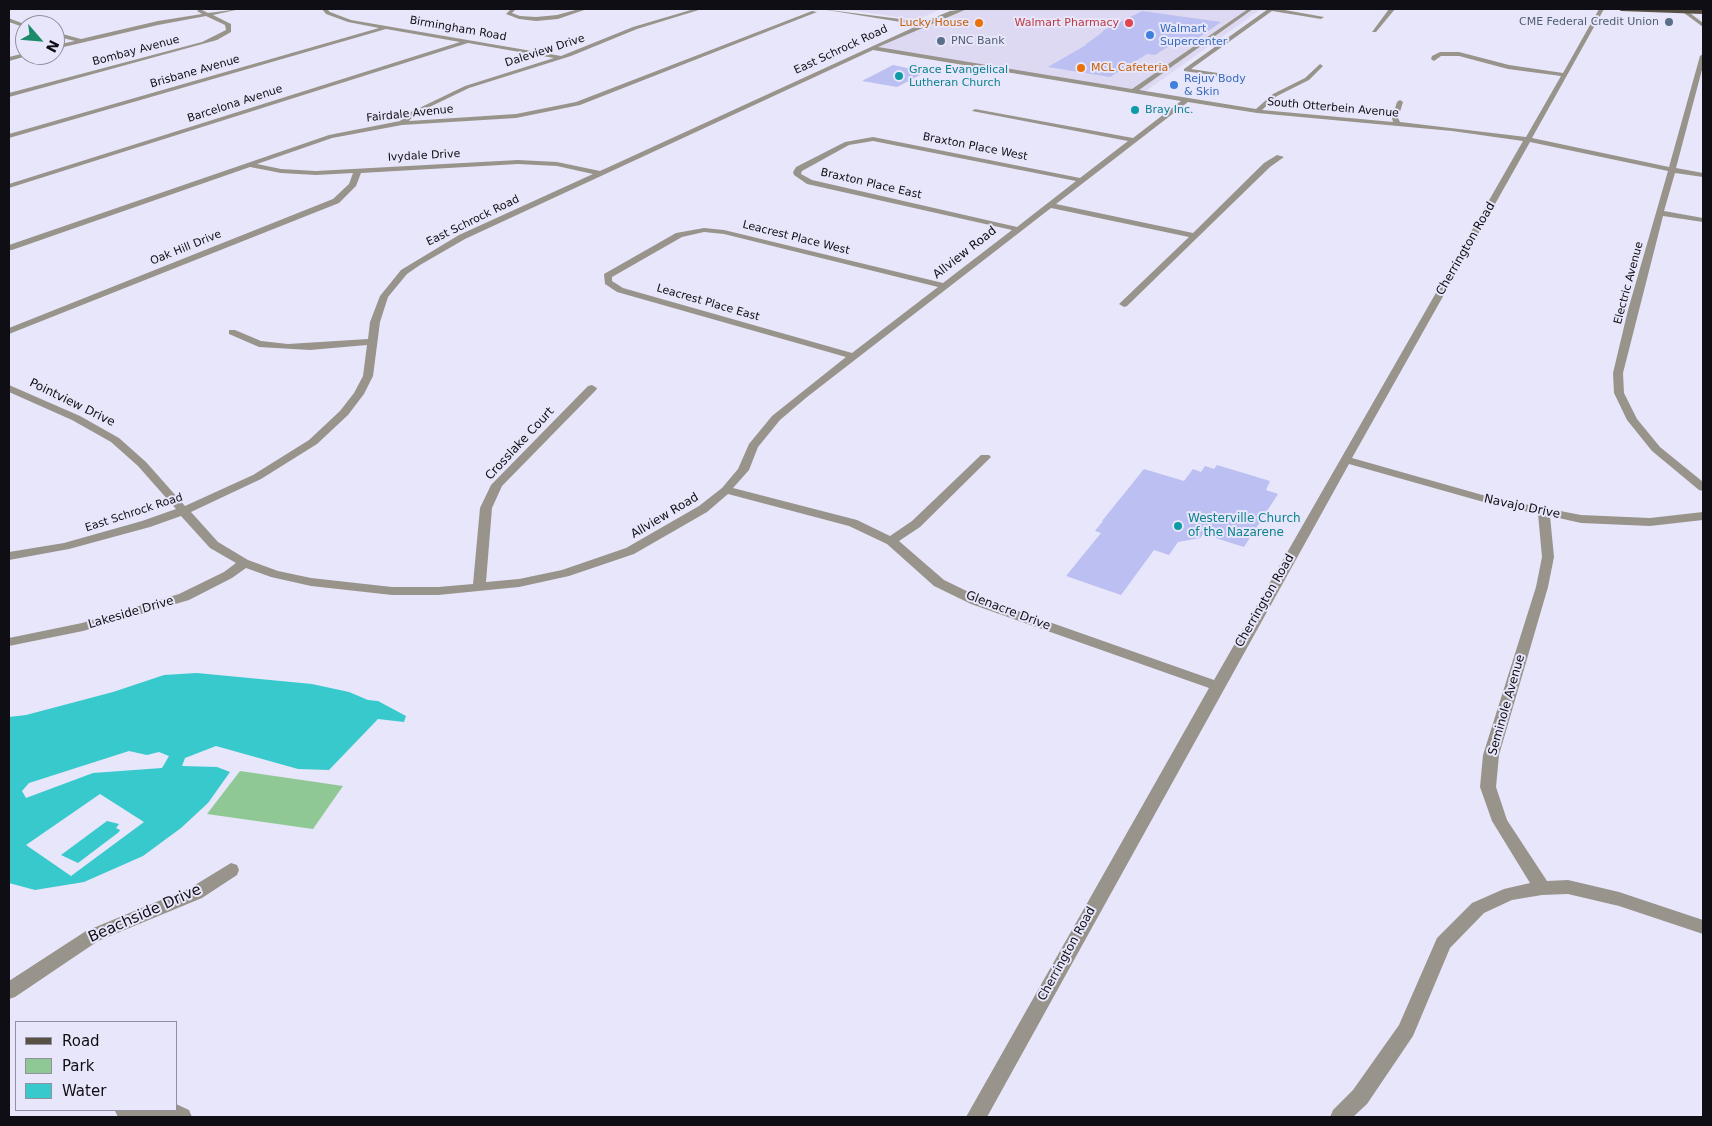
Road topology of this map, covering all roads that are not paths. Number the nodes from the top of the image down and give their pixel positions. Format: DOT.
graph roads {
  1 [pos="217,9"];
  2 [pos="237,9"];
  3 [pos="325,9"];
  4 [pos="514,9"];
  5 [pos="584,9"];
  6 [pos="699,9"];
  7 [pos="823,9"];
  8 [pos="965,9"];
  9 [pos="1251,9"];
  10 [pos="1271,9"];
  11 [pos="1392,9"];
  12 [pos="1602,9"];
  13 [pos="1621,9"];
  14 [pos="953,10"];
  15 [pos="202,12"];
  16 [pos="535,12"];
  17 [pos="814,12"];
  18 [pos="1686,12"];
  19 [pos="1703,12"];
  20 [pos="561,16"];
  21 [pos="1321,17"];
  22 [pos="924,24"];
  23 [pos="1703,25"];
  24 [pos="387,27"];
  25 [pos="1374,31"];
  26 [pos="65,36"];
  27 [pos="75,39"];
  28 [pos="468,40"];
  29 [pos="82,41"];
  30 [pos="65,42"];
  31 [pos="65,44"];
  32 [pos="872,48"];
  33 [pos="1703,56"];
  34 [pos="561,57"];
  35 [pos="1434,58"];
  36 [pos="1320,66"];
  37 [pos="1564,75"];
  38 [pos="1238,78"];
  39 [pos="1133,91"];
  40 [pos="9,95"];
  41 [pos="1186,100"];
  42 [pos="1400,102"];
  43 [pos="975,111"];
  44 [pos="1257,111"];
  45 [pos="402,123"];
  46 [pos="1397,124"];
  47 [pos="9,136"];
  48 [pos="863,140"];
  49 [pos="1134,140"];
  50 [pos="1527,140"];
  51 [pos="1280,157"];
  52 [pos="247,164"];
  53 [pos="1672,170"];
  54 [pos="358,171"];
  55 [pos="601,173"];
  56 [pos="1703,175"];
  57 [pos="1081,180"];
  58 [pos="9,186"];
  59 [pos="1049,205"];
  60 [pos="1661,213"];
  61 [pos="1703,220"];
  62 [pos="1018,229"];
  63 [pos="1193,235"];
  64 [pos="9,248"];
  65 [pos="646,253"];
  66 [pos="944,286"];
  67 [pos="1124,304"];
  68 [pos="9,331"];
  69 [pos="232,332"];
  70 [pos="374,341"];
  71 [pos="853,356"];
  72 [pos="9,388"];
  73 [pos="592,388"];
  74 [pos="985,456"];
  75 [pos="1346,460"];
  76 [pos="1703,488"];
  77 [pos="726,490"];
  78 [pos="183,511"];
  79 [pos="1544,512"];
  80 [pos="1703,516"];
  81 [pos="891,540"];
  82 [pos="9,556"];
  83 [pos="244,563"];
  84 [pos="479,587"];
  85 [pos="9,642"];
  86 [pos="1216,686"];
  87 [pos="231,870"];
  88 [pos="1542,888"];
  89 [pos="1703,927"];
  90 [pos="9,991"];
  91 [pos="125,1111"];
  92 [pos="182,1117"];
  93 [pos="976,1117"];
  94 [pos="1340,1117"];
  1 -- 15 [label="street"];
  2 -- 15 [label="street"];
  3 -- 24 [label="street, Birmingham Road"];
  4 -- 20 [label="street"];
  5 -- 20 [label="street"];
  6 -- 34 [label="street, Daleview Drive"];
  7 -- 22 [label="street"];
  8 -- 14 [label="street, East Schrock Road"];
  9 -- 39 [label="street"];
  10 -- 21 [label="street"];
  10 -- 38 [label="street"];
  11 -- 25 [label="street"];
  12 -- 37 [label="street, Cherrington Road"];
  13 -- 18 [label="main road"];
  14 -- 22 [label="street, East Schrock Road"];
  15 -- 27 [label="street"];
  15 -- 29 [label="street"];
  15 -- 40 [label="street, Bombay Avenue"];
  16 -- 20 [label="street"];
  17 -- 45 [label="street, Fairdale Avenue"];
  18 -- 19 [label="main road"];
  18 -- 23 [label="street"];
  22 -- 32 [label="street, East Schrock Road"];
  24 -- 28 [label="street, Birmingham Road"];
  24 -- 47 [label="street, Brisbane Avenue"];
  26 -- 27 [label="street"];
  27 -- 29 [label="street"];
  27 -- 30 [label="street"];
  28 -- 34 [label="street, Birmingham Road"];
  28 -- 58 [label="street, Barcelona Avenue"];
  29 -- 31 [label="street"];
  32 -- 39 [label="street, South Otterbein Avenue"];
  32 -- 55 [label="street, East Schrock Road"];
  33 -- 53 [label="street, Electric Avenue"];
  34 -- 45 [label="street, Daleview Drive"];
  35 -- 37 [label="street"];
  36 -- 44 [label="street"];
  37 -- 50 [label="street, Cherrington Road"];
  39 -- 41 [label="street, South Otterbein Avenue"];
  41 -- 44 [label="street, South Otterbein Avenue"];
  41 -- 49 [label="street, Allview Road"];
  42 -- 46 [label="street"];
  43 -- 49 [label="street"];
  44 -- 46 [label="street, South Otterbein Avenue"];
  45 -- 52 [label="street, Fairdale Avenue"];
  46 -- 50 [label="street, South Otterbein Avenue"];
  48 -- 57 [label="street, Braxton Place West"];
  48 -- 62 [label="street, Braxton Place East"];
  49 -- 57 [label="street, Allview Road"];
  50 -- 53 [label="street, South Otterbein Avenue"];
  50 -- 75 [label="street, Cherrington Road"];
  51 -- 63 [label="street"];
  52 -- 54 [label="street, Ivydale Drive"];
  52 -- 64 [label="street, Fairdale Avenue"];
  53 -- 56 [label="street, South Otterbein Avenue"];
  53 -- 60 [label="street, Electric Avenue"];
  54 -- 55 [label="street, Ivydale Drive"];
  54 -- 68 [label="street, Oak Hill Drive"];
  55 -- 70 [label="street, East Schrock Road"];
  57 -- 59 [label="street, Allview Road"];
  59 -- 62 [label="street, Allview Road"];
  59 -- 63 [label="street"];
  60 -- 61 [label="street"];
  60 -- 76 [label="street, Electric Avenue"];
  62 -- 66 [label="street, Allview Road"];
  63 -- 67 [label="street"];
  65 -- 66 [label="street, Leacrest Place West"];
  65 -- 71 [label="street, Leacrest Place East"];
  66 -- 71 [label="street, Allview Road"];
  69 -- 70 [label="street"];
  70 -- 78 [label="street, East Schrock Road"];
  71 -- 77 [label="street, Allview Road"];
  72 -- 78 [label="street, Pointview Drive"];
  73 -- 84 [label="street, Crosslake Court"];
  74 -- 81 [label="street"];
  75 -- 79 [label="street, Navajo Drive"];
  75 -- 86 [label="street, Cherrington Road"];
  77 -- 81 [label="street, Glenacre Drive"];
  77 -- 84 [label="street, Allview Road"];
  78 -- 82 [label="street, East Schrock Road"];
  78 -- 83 [label="street, Allview Road"];
  79 -- 80 [label="street, Navajo Drive"];
  79 -- 88 [label="street, Seminole Avenue"];
  81 -- 86 [label="street, Glenacre Drive"];
  83 -- 84 [label="street, Allview Road"];
  83 -- 85 [label="street, Lakeside Drive"];
  86 -- 93 [label="street, Cherrington Road"];
  87 -- 90 [label="street, Beachside Drive"];
  88 -- 89 [label="street"];
  88 -- 94 [label="street"];
  91 -- 92 [label="street"];
}
